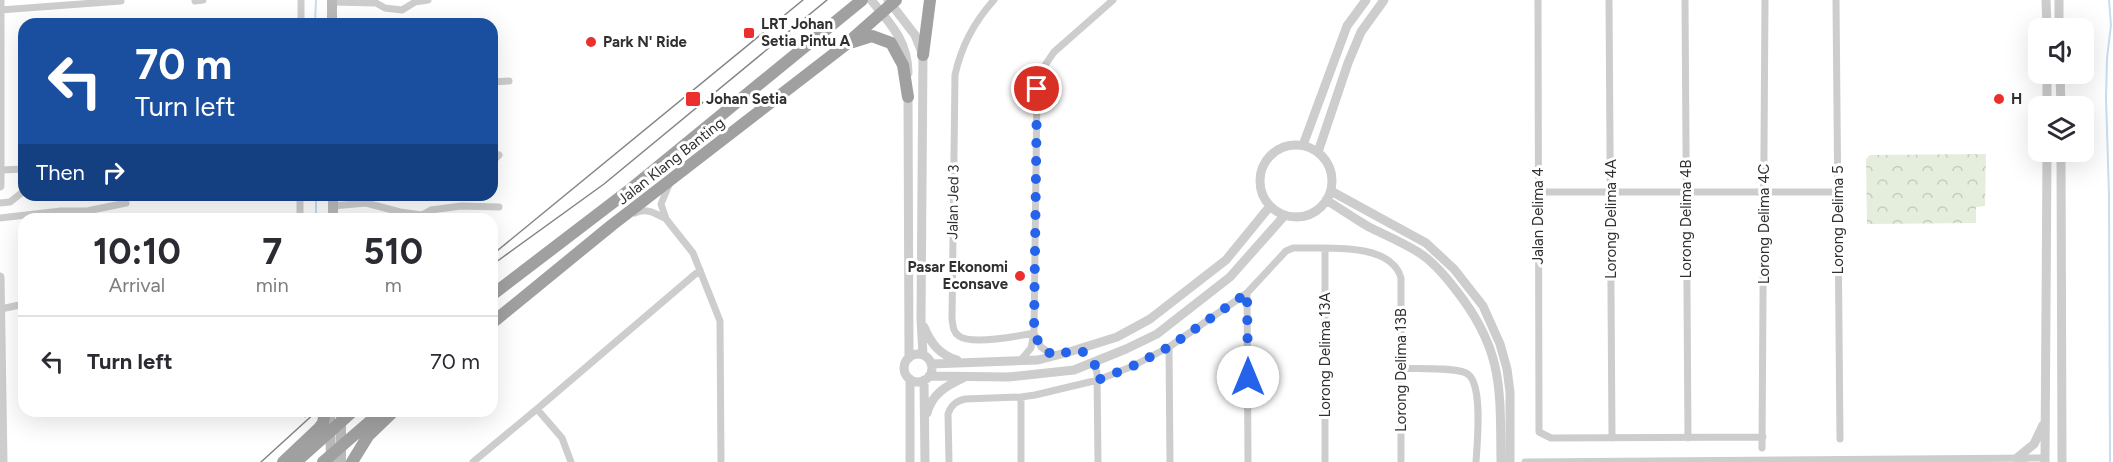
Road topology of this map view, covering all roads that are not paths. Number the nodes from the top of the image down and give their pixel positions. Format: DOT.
graph roads {
  1 [pos="0,0"];
  2 [pos="203,0"];
  3 [pos="301,0"];
  4 [pos="428,0"];
  5 [pos="862,0"];
  6 [pos="871,0"];
  7 [pos="930,0"];
  8 [pos="994,0"];
  9 [pos="1113,0"];
  10 [pos="1366,0"];
  11 [pos="1384,0"];
  12 [pos="1538,0"];
  13 [pos="1609,0"];
  14 [pos="1685,0"];
  15 [pos="1765,0"];
  16 [pos="1836,0"];
  17 [pos="2046,0"];
  18 [pos="2059,0"];
  19 [pos="121,1"];
  20 [pos="195,1"];
  21 [pos="332,1"];
  22 [pos="889,4"];
  23 [pos="5,10"];
  24 [pos="301,18"];
  25 [pos="332,18"];
  26 [pos="2047,18"];
  27 [pos="2059,18"];
  28 [pos="844,46"];
  29 [pos="923,55"];
  30 [pos="509,81"];
  31 [pos="498,82"];
  32 [pos="908,97"];
  33 [pos="1303,145"];
  34 [pos="1318,152"];
  35 [pos="2047,162"];
  36 [pos="2061,162"];
  37 [pos="5,170"];
  38 [pos="680,172"];
  39 [pos="0,186"];
  40 [pos="1538,192"];
  41 [pos="1611,192"];
  42 [pos="1686,192"];
  43 [pos="1764,192"];
  44 [pos="1838,192"];
  45 [pos="18,196"];
  46 [pos="1328,196"];
  47 [pos="0,203"];
  48 [pos="126,203"];
  49 [pos="1270,206"];
  50 [pos="498,207"];
  51 [pos="332,211"];
  52 [pos="44,213"];
  53 [pos="407,213"];
  54 [pos="426,213"];
  55 [pos="1284,215"];
  56 [pos="18,216"];
  57 [pos="0,218"];
  58 [pos="666,219"];
  59 [pos="612,225"];
  60 [pos="1325,249"];
  61 [pos="700,270"];
  62 [pos="0,277"];
  63 [pos="498,290"];
  64 [pos="1247,293"];
  65 [pos="18,305"];
  66 [pos="1,309"];
  67 [pos="498,318"];
  68 [pos="921,319"];
  69 [pos="1034,333"];
  70 [pos="1098,343"];
  71 [pos="1169,347"];
  72 [pos="1078,349"];
  73 [pos="923,355"];
  74 [pos="1054,356"];
  75 [pos="909,358"];
  76 [pos="1020,361"];
  77 [pos="964,363"];
  78 [pos="1094,363"];
  79 [pos="931,364"];
  80 [pos="1401,368"];
  81 [pos="967,376"];
  82 [pos="927,378"];
  83 [pos="910,380"];
  84 [pos="1098,380"];
  85 [pos="1021,397"];
  86 [pos="537,409"];
  87 [pos="324,417"];
  88 [pos="330,417"];
  89 [pos="340,417"];
  90 [pos="341,417"];
  91 [pos="375,417"];
  92 [pos="388,417"];
  93 [pos="2046,420"];
  94 [pos="925,424"];
  95 [pos="331,430"];
  96 [pos="1763,437"];
  97 [pos="1612,438"];
  98 [pos="1688,438"];
  99 [pos="1840,440"];
  100 [pos="341,446"];
  101 [pos="1762,448"];
  102 [pos="331,460"];
  103 [pos="1976,460"];
  104 [pos="2020,460"];
  105 [pos="2045,460"];
  106 [pos="1792,461"];
  107 [pos="3,462"];
  108 [pos="283,462"];
  109 [pos="296,462"];
  110 [pos="352,462"];
  111 [pos="473,462"];
  112 [pos="571,462"];
  113 [pos="721,462"];
  114 [pos="910,462"];
  115 [pos="925,462"];
  116 [pos="949,462"];
  117 [pos="1021,462"];
  118 [pos="1098,462"];
  119 [pos="1170,462"];
  120 [pos="1248,462"];
  121 [pos="1325,462"];
  122 [pos="1401,462"];
  123 [pos="1476,462"];
  124 [pos="1501,462"];
  125 [pos="1510,462"];
  126 [pos="1525,462"];
  127 [pos="2062,462"];
  1 -- 23 [label="street"];
  2 -- 20 [label="street"];
  3 -- 24 [label="street"];
  4 -- 21 [label="street"];
  5 -- 63 [label="highway, Jalan Klang Banting"];
  6 -- 22 [label="street"];
  7 -- 29 [label="highway"];
  8 -- 69 [label="street, Jalan Jed 3"];
  9 -- 69 [label="street"];
  10 -- 33 [label="street"];
  11 -- 34 [label="street"];
  12 -- 40 [label="street, Jalan Delima 4"];
  13 -- 41 [label="street, Lorong Delima 4A"];
  14 -- 42 [label="street, Lorong Delima 4B"];
  15 -- 43 [label="street, Lorong Delima 4C"];
  16 -- 44 [label="street, Lorong Delima 5"];
  17 -- 26 [label="street"];
  18 -- 27 [label="street"];
  19 -- 23 [label="street"];
  21 -- 25 [label="main road"];
  22 -- 28 [label="highway, Jalan Klang Banting"];
  22 -- 29 [label="street"];
  22 -- 32 [label="street"];
  23 -- 37 [label="street"];
  28 -- 32 [label="highway"];
  28 -- 38 [label="highway, Jalan Klang Banting"];
  29 -- 68 [label="street"];
  30 -- 31 [label="street"];
  32 -- 75 [label="street"];
  33 -- 34 [label="street"];
  33 -- 49 [label="street"];
  34 -- 46 [label="street"];
  35 -- 93 [label="street"];
  36 -- 127 [label="street"];
  37 -- 39 [label="street"];
  38 -- 58 [label="street"];
  38 -- 59 [label="highway, Jalan Klang Banting"];
  40 -- 41 [label="street"];
  40 -- 97 [label="street, Jalan Delima 4"];
  41 -- 42 [label="street"];
  41 -- 97 [label="street, Lorong Delima 4A"];
  42 -- 43 [label="street"];
  42 -- 98 [label="street, Lorong Delima 4B"];
  43 -- 44 [label="street"];
  43 -- 96 [label="street, Lorong Delima 4C"];
  44 -- 99 [label="street, Lorong Delima 5"];
  45 -- 47 [label="street"];
  46 -- 55 [label="street"];
  46 -- 124 [label="street"];
  46 -- 125 [label="street"];
  48 -- 52 [label="street"];
  49 -- 55 [label="street"];
  49 -- 70 [label="street"];
  50 -- 54 [label="street"];
  51 -- 53 [label="street"];
  55 -- 78 [label="street"];
  56 -- 57 [label="street"];
  58 -- 59 [label="street"];
  58 -- 61 [label="street"];
  59 -- 67 [label="highway, Jalan Klang Banting"];
  60 -- 64 [label="street"];
  60 -- 80 [label="street, Lorong Delima 13B"];
  60 -- 121 [label="street, Lorong Delima 13A"];
  61 -- 86 [label="street"];
  61 -- 113 [label="street"];
  62 -- 66 [label="street"];
  64 -- 71 [label="street"];
  64 -- 120 [label="street"];
  65 -- 66 [label="street"];
  66 -- 107 [label="street"];
  68 -- 73 [label="street"];
  68 -- 77 [label="street"];
  69 -- 74 [label="street"];
  69 -- 76 [label="street"];
  70 -- 72 [label="street"];
  70 -- 78 [label="street"];
  71 -- 84 [label="street"];
  71 -- 119 [label="street"];
  72 -- 74 [label="street"];
  72 -- 78 [label="street"];
  73 -- 75 [label="street"];
  73 -- 79 [label="street"];
  74 -- 76 [label="street"];
  75 -- 83 [label="street"];
  76 -- 77 [label="street"];
  77 -- 79 [label="street"];
  78 -- 81 [label="street"];
  78 -- 84 [label="street"];
  79 -- 82 [label="street"];
  80 -- 122 [label="street, Lorong Delima 13B"];
  80 -- 123 [label="street"];
  81 -- 82 [label="street"];
  81 -- 94 [label="street"];
  82 -- 83 [label="street"];
  82 -- 94 [label="street"];
  83 -- 94 [label="street"];
  83 -- 114 [label="street"];
  84 -- 85 [label="street"];
  84 -- 118 [label="street"];
  85 -- 116 [label="street"];
  85 -- 117 [label="street"];
  86 -- 111 [label="street"];
  86 -- 112 [label="street"];
  87 -- 108 [label="highway"];
  88 -- 95 [label="main road"];
  89 -- 95 [label="highway"];
  90 -- 100 [label="main road"];
  91 -- 100 [label="highway"];
  92 -- 110 [label="highway"];
  93 -- 104 [label="street"];
  93 -- 105 [label="street"];
  94 -- 115 [label="street"];
  95 -- 102 [label="main road"];
  95 -- 109 [label="highway"];
  96 -- 98 [label="street"];
  96 -- 101 [label="street, Lorong Delima 4C"];
  97 -- 98 [label="street"];
  100 -- 102 [label="highway"];
  103 -- 104 [label="street"];
  103 -- 106 [label="street"];
  104 -- 105 [label="street"];
  106 -- 126 [label="street"];
}
